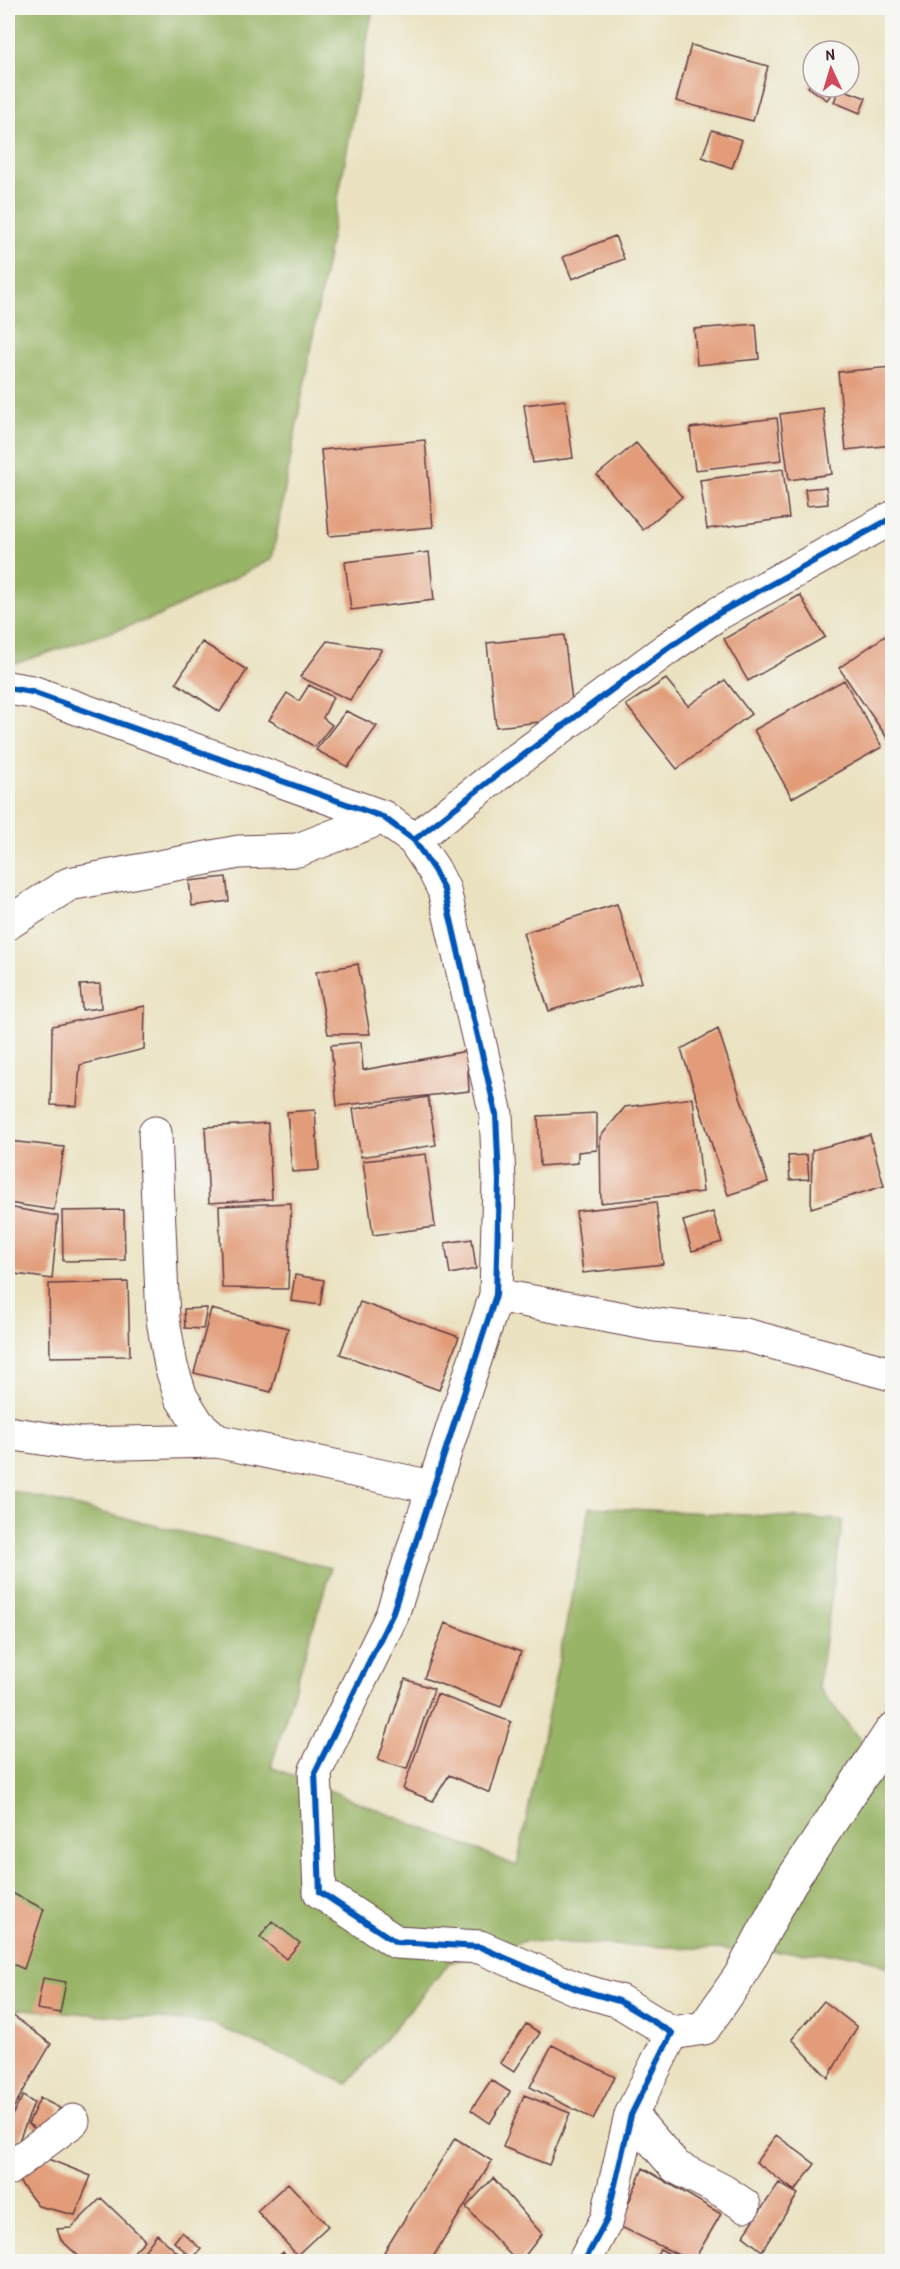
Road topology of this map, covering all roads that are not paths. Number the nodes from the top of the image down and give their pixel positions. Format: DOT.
graph roads {
  1 [pos="892,518"];
  2 [pos="8,688"];
  3 [pos="383,817"];
  4 [pos="414,840"];
  5 [pos="8,923"];
  6 [pos="155,1134"];
  7 [pos="496,1295"];
  8 [pos="892,1374"];
  9 [pos="8,1433"];
  10 [pos="217,1441"];
  11 [pos="432,1487"];
  12 [pos="892,1730"];
  13 [pos="672,2033"];
  14 [pos="631,2115"];
  15 [pos="73,2121"];
  16 [pos="8,2169"];
  17 [pos="744,2205"];
  18 [pos="584,2262"];
  1 -- 4 [label="street"];
  2 -- 3 [label="street"];
  3 -- 4 [label="street"];
  3 -- 5 [label="street"];
  4 -- 7 [label="street"];
  6 -- 10 [label="street"];
  7 -- 8 [label="street"];
  7 -- 11 [label="street"];
  9 -- 10 [label="street"];
  10 -- 11 [label="street"];
  11 -- 13 [label="street"];
  12 -- 13 [label="street"];
  13 -- 14 [label="street"];
  14 -- 17 [label="street"];
  14 -- 18 [label="street"];
  15 -- 16 [label="street"];
}
